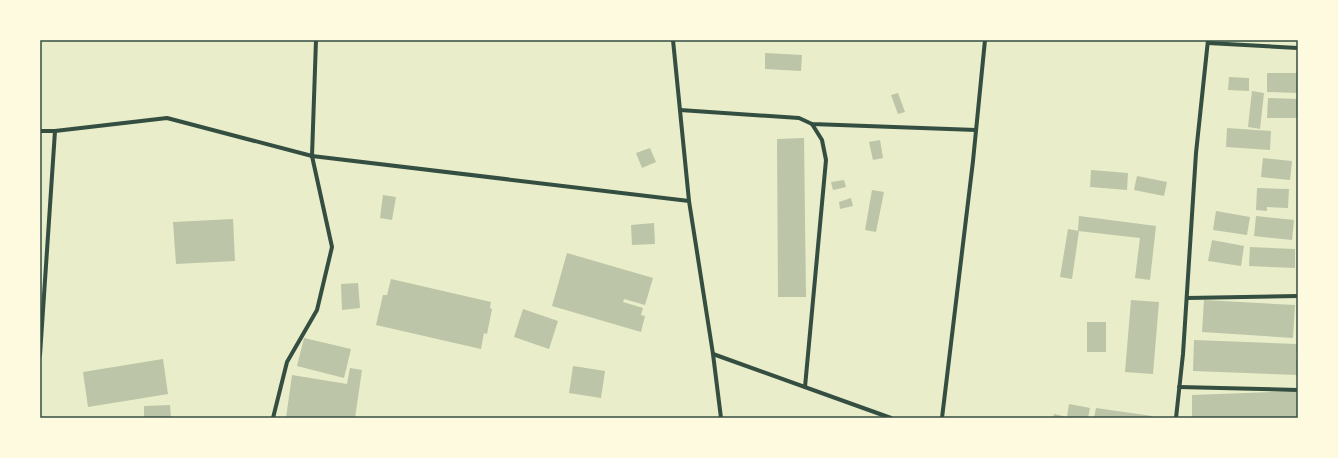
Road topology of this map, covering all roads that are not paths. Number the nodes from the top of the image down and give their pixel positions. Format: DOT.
graph roads {
  1 [pos="316,40"];
  2 [pos="674,40"];
  3 [pos="985,40"];
  4 [pos="1208,41"];
  5 [pos="1298,48"];
  6 [pos="680,110"];
  7 [pos="812,124"];
  8 [pos="976,130"];
  9 [pos="40,131"];
  10 [pos="55,131"];
  11 [pos="312,156"];
  12 [pos="689,201"];
  13 [pos="1298,296"];
  14 [pos="1187,298"];
  15 [pos="713,354"];
  16 [pos="40,355"];
  17 [pos="805,387"];
  18 [pos="1179,387"];
  19 [pos="1298,390"];
  20 [pos="273,418"];
  21 [pos="721,418"];
  22 [pos="891,418"];
  23 [pos="942,418"];
  24 [pos="1176,418"];
  1 -- 11 [label="street"];
  2 -- 6 [label="street"];
  3 -- 8 [label="street"];
  4 -- 5 [label="street"];
  4 -- 14 [label="street"];
  6 -- 7 [label="street"];
  6 -- 12 [label="street"];
  7 -- 8 [label="street"];
  7 -- 17 [label="street"];
  8 -- 23 [label="street"];
  9 -- 10 [label="street"];
  10 -- 11 [label="street"];
  10 -- 16 [label="street"];
  11 -- 12 [label="street"];
  11 -- 20 [label="street"];
  12 -- 15 [label="street"];
  13 -- 14 [label="street"];
  14 -- 18 [label="street"];
  15 -- 17 [label="street"];
  15 -- 21 [label="street"];
  17 -- 22 [label="street"];
  18 -- 19 [label="street"];
  18 -- 24 [label="street"];
}
